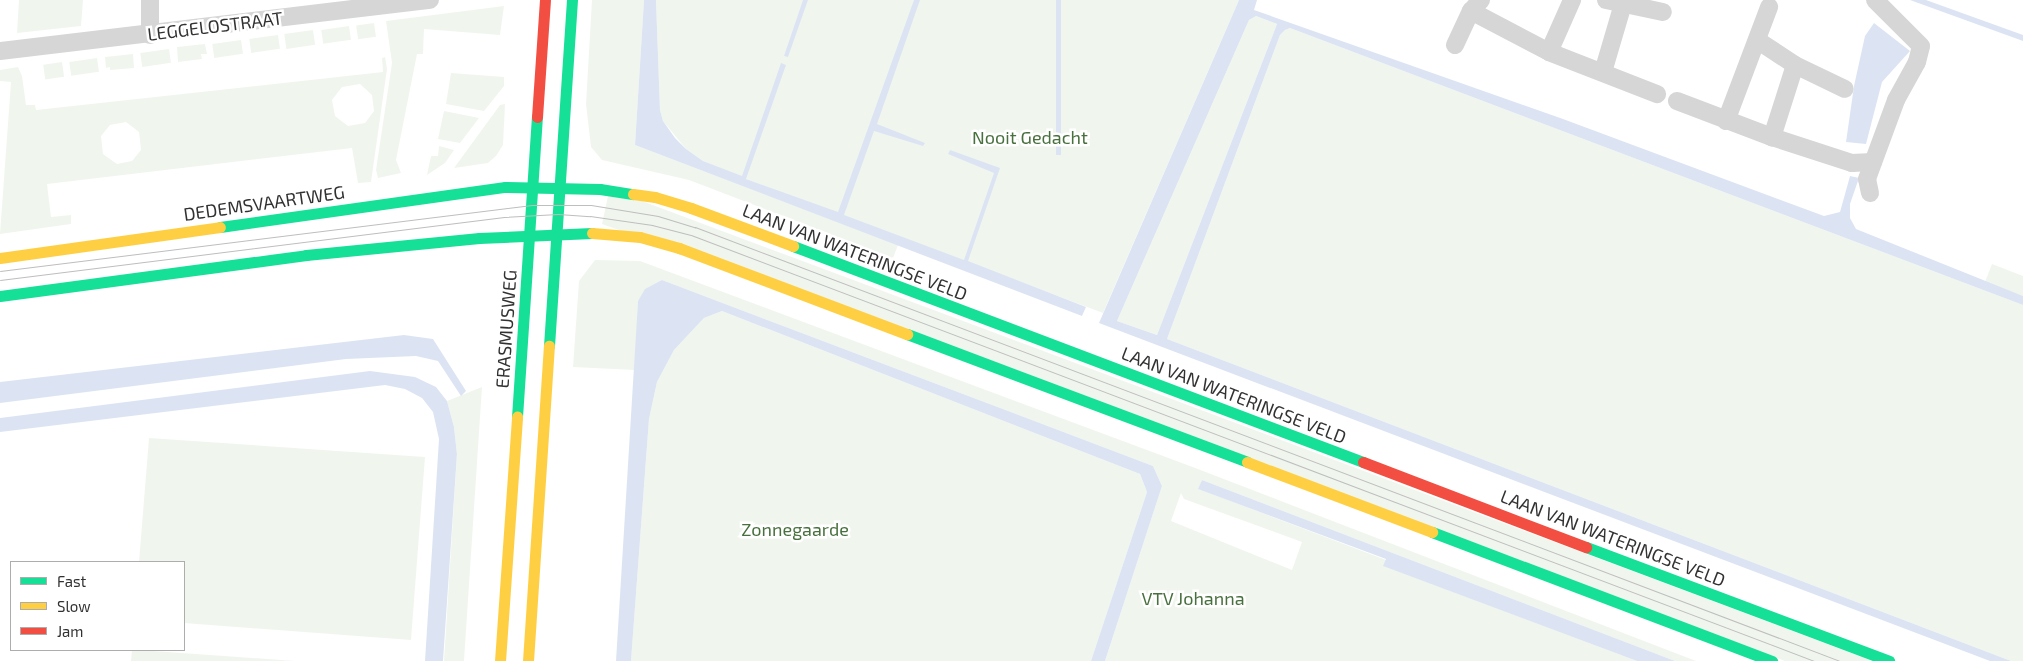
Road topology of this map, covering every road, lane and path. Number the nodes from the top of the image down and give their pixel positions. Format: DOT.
graph roads {
  1 [pos="150,0"];
  2 [pos="430,0"];
  3 [pos="545,0"];
  4 [pos="572,0"];
  5 [pos="1572,0"];
  6 [pos="1606,0"];
  7 [pos="1875,0"];
  8 [pos="1624,4"];
  9 [pos="1476,5"];
  10 [pos="324,6"];
  11 [pos="1769,8"];
  12 [pos="1663,12"];
  13 [pos="150,35"];
  14 [pos="1757,40"];
  15 [pos="1455,44"];
  16 [pos="0,51"];
  17 [pos="1549,52"];
  18 [pos="1795,65"];
  19 [pos="1603,72"];
  20 [pos="1845,89"];
  21 [pos="1657,94"];
  22 [pos="1677,101"];
  23 [pos="1726,121"];
  24 [pos="1772,137"];
  25 [pos="1873,162"];
  26 [pos="532,187"];
  27 [pos="560,188"];
  28 [pos="1870,193"];
  29 [pos="530,234"];
  30 [pos="558,234"];
  31 [pos="0,258"];
  32 [pos="0,296"];
  33 [pos="500,661"];
  34 [pos="528,661"];
  35 [pos="1772,661"];
  36 [pos="1889,661"];
  1 -- 13 [label="street"];
  2 -- 10 [label="street, LEGGELOSTRAAT"];
  3 -- 26 [label="street, ERASMUSWEG"];
  4 -- 27 [label="street"];
  5 -- 17 [label="street"];
  6 -- 8 [label="street"];
  7 -- 25 [label="street"];
  8 -- 12 [label="street"];
  8 -- 19 [label="street"];
  9 -- 15 [label="street"];
  9 -- 17 [label="street"];
  10 -- 13 [label="street, LEGGELOSTRAAT"];
  11 -- 14 [label="street"];
  13 -- 16 [label="street, LEGGELOSTRAAT"];
  14 -- 18 [label="street"];
  14 -- 23 [label="street"];
  17 -- 19 [label="street"];
  18 -- 20 [label="street"];
  18 -- 24 [label="street"];
  19 -- 21 [label="street"];
  22 -- 23 [label="street"];
  23 -- 24 [label="street"];
  24 -- 25 [label="street"];
  25 -- 28 [label="street"];
  26 -- 27 [label="street, DEDEMSVAARTWEG"];
  26 -- 29 [label="street, ERASMUSWEG"];
  26 -- 31 [label="street, DEDEMSVAARTWEG"];
  27 -- 30 [label="street"];
  27 -- 36 [label="street, LAAN VAN WATERINGSE VELD"];
  29 -- 30 [label="street"];
  29 -- 32 [label="street"];
  29 -- 33 [label="street, ERASMUSWEG"];
  30 -- 34 [label="street"];
  30 -- 35 [label="street"];
}
